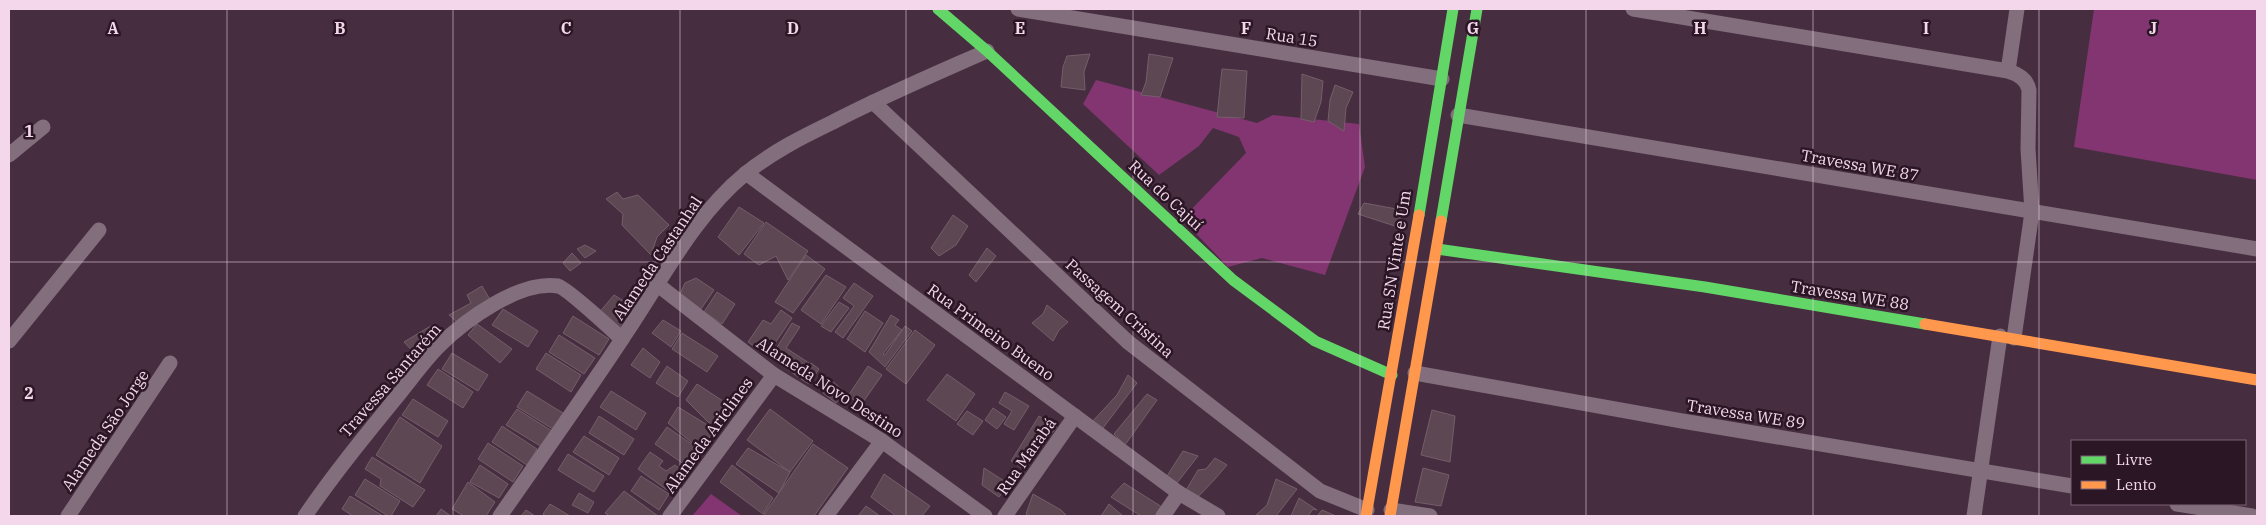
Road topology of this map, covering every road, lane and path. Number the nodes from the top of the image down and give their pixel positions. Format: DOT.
graph roads {
  1 [pos="938,9"];
  2 [pos="1018,9"];
  3 [pos="1453,9"];
  4 [pos="1477,9"];
  5 [pos="1633,9"];
  6 [pos="2018,9"];
  7 [pos="1449,34"];
  8 [pos="1472,37"];
  9 [pos="987,51"];
  10 [pos="2008,71"];
  11 [pos="1442,79"];
  12 [pos="873,102"];
  13 [pos="1458,115"];
  14 [pos="43,127"];
  15 [pos="9,156"];
  16 [pos="746,173"];
  17 [pos="2032,212"];
  18 [pos="99,230"];
  19 [pos="1437,249"];
  20 [pos="2257,249"];
  21 [pos="658,285"];
  22 [pos="2007,337"];
  23 [pos="622,339"];
  24 [pos="9,341"];
  25 [pos="170,363"];
  26 [pos="1415,373"];
  27 [pos="774,375"];
  28 [pos="1392,375"];
  29 [pos="2257,380"];
  30 [pos="1075,416"];
  31 [pos="882,441"];
  32 [pos="1981,471"];
  33 [pos="2071,486"];
  34 [pos="1179,493"];
  35 [pos="2183,505"];
  36 [pos="1367,513"];
  37 [pos="1390,513"];
  38 [pos="68,516"];
  39 [pos="305,516"];
  40 [pos="500,516"];
  41 [pos="670,516"];
  42 [pos="826,516"];
  43 [pos="985,516"];
  44 [pos="1005,516"];
  45 [pos="1163,516"];
  46 [pos="1218,516"];
  47 [pos="1430,516"];
  48 [pos="1974,516"];
  49 [pos="2252,516"];
  1 -- 9 [label="street, Rua do Cajuí"];
  2 -- 11 [label="street, Rua 15"];
  3 -- 7 [label="street, Rua SN Vinte e Um"];
  4 -- 8 [label="street"];
  5 -- 10 [label="street"];
  6 -- 10 [label="street"];
  7 -- 8 [label="street"];
  7 -- 11 [label="street, Rua SN Vinte e Um"];
  8 -- 13 [label="street"];
  9 -- 12 [label="street, Alameda Castanhal"];
  9 -- 28 [label="street, Rua do Cajuí"];
  10 -- 17 [label="street"];
  11 -- 28 [label="street, Rua SN Vinte e Um"];
  12 -- 16 [label="street, Alameda Castanhal"];
  12 -- 36 [label="street, Passagem Cristina"];
  13 -- 17 [label="street, Travessa WE 87"];
  13 -- 19 [label="street"];
  14 -- 15 [label="street"];
  16 -- 21 [label="street, Alameda Castanhal"];
  16 -- 30 [label="street, Rua Primeiro Bueno"];
  17 -- 20 [label="street, Travessa WE 87"];
  17 -- 22 [label="street"];
  18 -- 24 [label="street"];
  19 -- 22 [label="street, Travessa WE 88"];
  19 -- 26 [label="street"];
  21 -- 23 [label="street, Alameda Castanhal"];
  21 -- 27 [label="street, Alameda Novo Destino"];
  22 -- 29 [label="street, Travessa WE 88"];
  22 -- 32 [label="street"];
  23 -- 39 [label="street, Travessa Santarém"];
  23 -- 40 [label="street, Alameda Castanhal"];
  25 -- 38 [label="street, Alameda São Jorge"];
  26 -- 32 [label="street, Travessa WE 89"];
  26 -- 37 [label="street"];
  27 -- 31 [label="street, Alameda Novo Destino"];
  27 -- 41 [label="street, Alameda Ariclines"];
  28 -- 36 [label="street, Rua SN Vinte e Um"];
  30 -- 34 [label="street, Rua Primeiro Bueno"];
  30 -- 44 [label="street, Rua Marabá"];
  31 -- 42 [label="street"];
  31 -- 43 [label="street, Alameda Novo Destino"];
  32 -- 33 [label="street, Travessa WE 89"];
  32 -- 48 [label="street"];
  34 -- 45 [label="street"];
  34 -- 46 [label="street, Rua Primeiro Bueno"];
  35 -- 49 [label="street"];
  37 -- 47 [label="street"];
}
